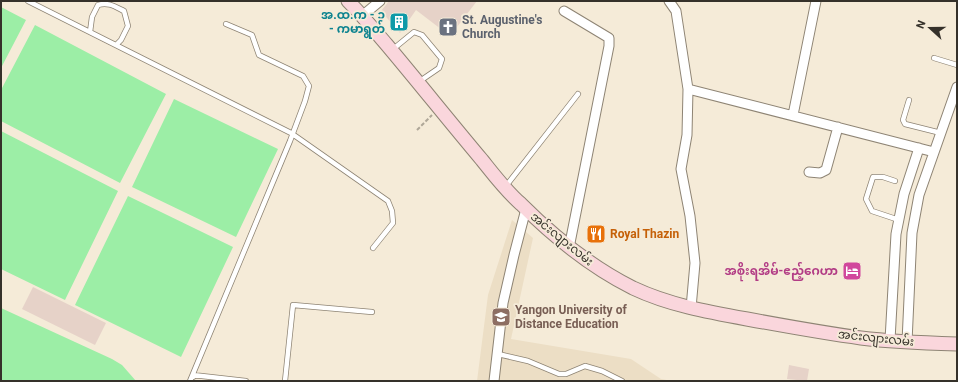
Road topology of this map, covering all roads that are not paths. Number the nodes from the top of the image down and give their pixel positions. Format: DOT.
graph roads {
  1 [pos="28,1"];
  2 [pos="348,1"];
  3 [pos="380,1"];
  4 [pos="669,1"];
  5 [pos="816,1"];
  6 [pos="564,11"];
  7 [pos="362,16"];
  8 [pos="226,24"];
  9 [pos="90,32"];
  10 [pos="116,45"];
  11 [pos="392,50"];
  12 [pos="934,58"];
  13 [pos="957,65"];
  14 [pos="418,82"];
  15 [pos="957,87"];
  16 [pos="688,89"];
  17 [pos="578,94"];
  18 [pos="909,100"];
  19 [pos="954,102"];
  20 [pos="794,115"];
  21 [pos="838,127"];
  22 [pos="941,132"];
  23 [pos="292,133"];
  24 [pos="919,148"];
  25 [pos="934,152"];
  26 [pos="809,172"];
  27 [pos="895,181"];
  28 [pos="505,187"];
  29 [pos="526,209"];
  30 [pos="899,220"];
  31 [pos="373,248"];
  32 [pos="569,248"];
  33 [pos="691,308"];
  34 [pos="372,312"];
  35 [pos="890,340"];
  36 [pos="907,342"];
  37 [pos="957,344"];
  38 [pos="498,354"];
  39 [pos="192,379"];
  40 [pos="246,381"];
  41 [pos="285,381"];
  42 [pos="494,381"];
  43 [pos="622,381"];
  1 -- 9 [label="lane"];
  2 -- 7 [label="main road, အင်းလျားလမ်း"];
  3 -- 7 [label="street"];
  4 -- 16 [label="street"];
  5 -- 20 [label="street"];
  6 -- 32 [label="street"];
  7 -- 11 [label="main road, အင်းလျားလမ်း"];
  8 -- 23 [label="lane"];
  9 -- 10 [label="lane"];
  9 -- 10 [label="lane"];
  10 -- 23 [label="lane"];
  11 -- 14 [label="main road, အင်းလျားလမ်း"];
  11 -- 14 [label="lane"];
  12 -- 13 [label="lane"];
  14 -- 28 [label="main road, အင်းလျားလမ်း"];
  15 -- 19 [label="street"];
  16 -- 20 [label="street"];
  16 -- 33 [label="street"];
  17 -- 28 [label="lane"];
  18 -- 22 [label="lane"];
  19 -- 22 [label="street"];
  20 -- 21 [label="street"];
  21 -- 24 [label="street"];
  21 -- 26 [label="street"];
  22 -- 25 [label="street"];
  23 -- 31 [label="lane"];
  23 -- 39 [label="lane"];
  24 -- 25 [label="street"];
  24 -- 30 [label="street"];
  25 -- 36 [label="street"];
  27 -- 30 [label="lane"];
  28 -- 29 [label="main road, အင်းလျားလမ်း"];
  29 -- 32 [label="main road, အင်းလျားလမ်း"];
  29 -- 38 [label="street"];
  30 -- 35 [label="street"];
  32 -- 33 [label="main road, အင်းလျားလမ်း"];
  33 -- 35 [label="main road, အင်းလျားလမ်း"];
  34 -- 41 [label="lane"];
  35 -- 36 [label="main road, အင်းလျားလမ်း"];
  36 -- 37 [label="main road, အင်းလျားလမ်း"];
  38 -- 42 [label="street"];
  38 -- 43 [label="lane"];
  39 -- 40 [label="lane"];
}
